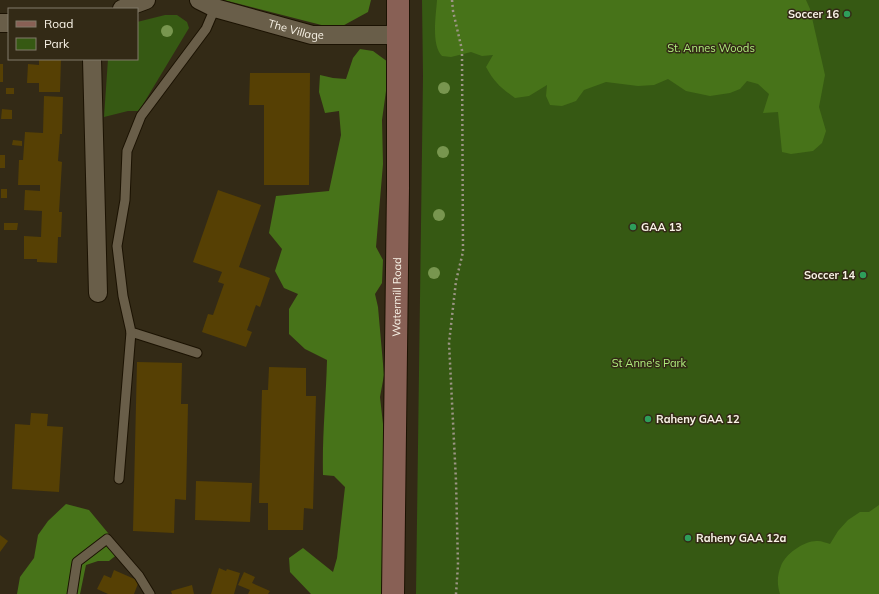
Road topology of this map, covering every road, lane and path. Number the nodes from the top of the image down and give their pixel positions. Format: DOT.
graph roads {
  1 [pos="146,0"];
  2 [pos="398,0"];
  3 [pos="452,0"];
  4 [pos="207,4"];
  5 [pos="125,8"];
  6 [pos="398,35"];
  7 [pos="92,60"];
  8 [pos="98,293"];
  9 [pos="131,332"];
  10 [pos="197,353"];
  11 [pos="119,479"];
  12 [pos="72,594"];
  13 [pos="150,594"];
  14 [pos="394,594"];
  15 [pos="456,594"];
  1 -- 5 [label="street"];
  2 -- 6 [label="main road, Watermill Road"];
  3 -- 15 [label="path"];
  4 -- 6 [label="street, The Village"];
  4 -- 9 [label="lane"];
  6 -- 14 [label="main road, Watermill Road"];
  7 -- 8 [label="street"];
  9 -- 10 [label="lane"];
  9 -- 11 [label="lane"];
  12 -- 13 [label="lane"];
}
